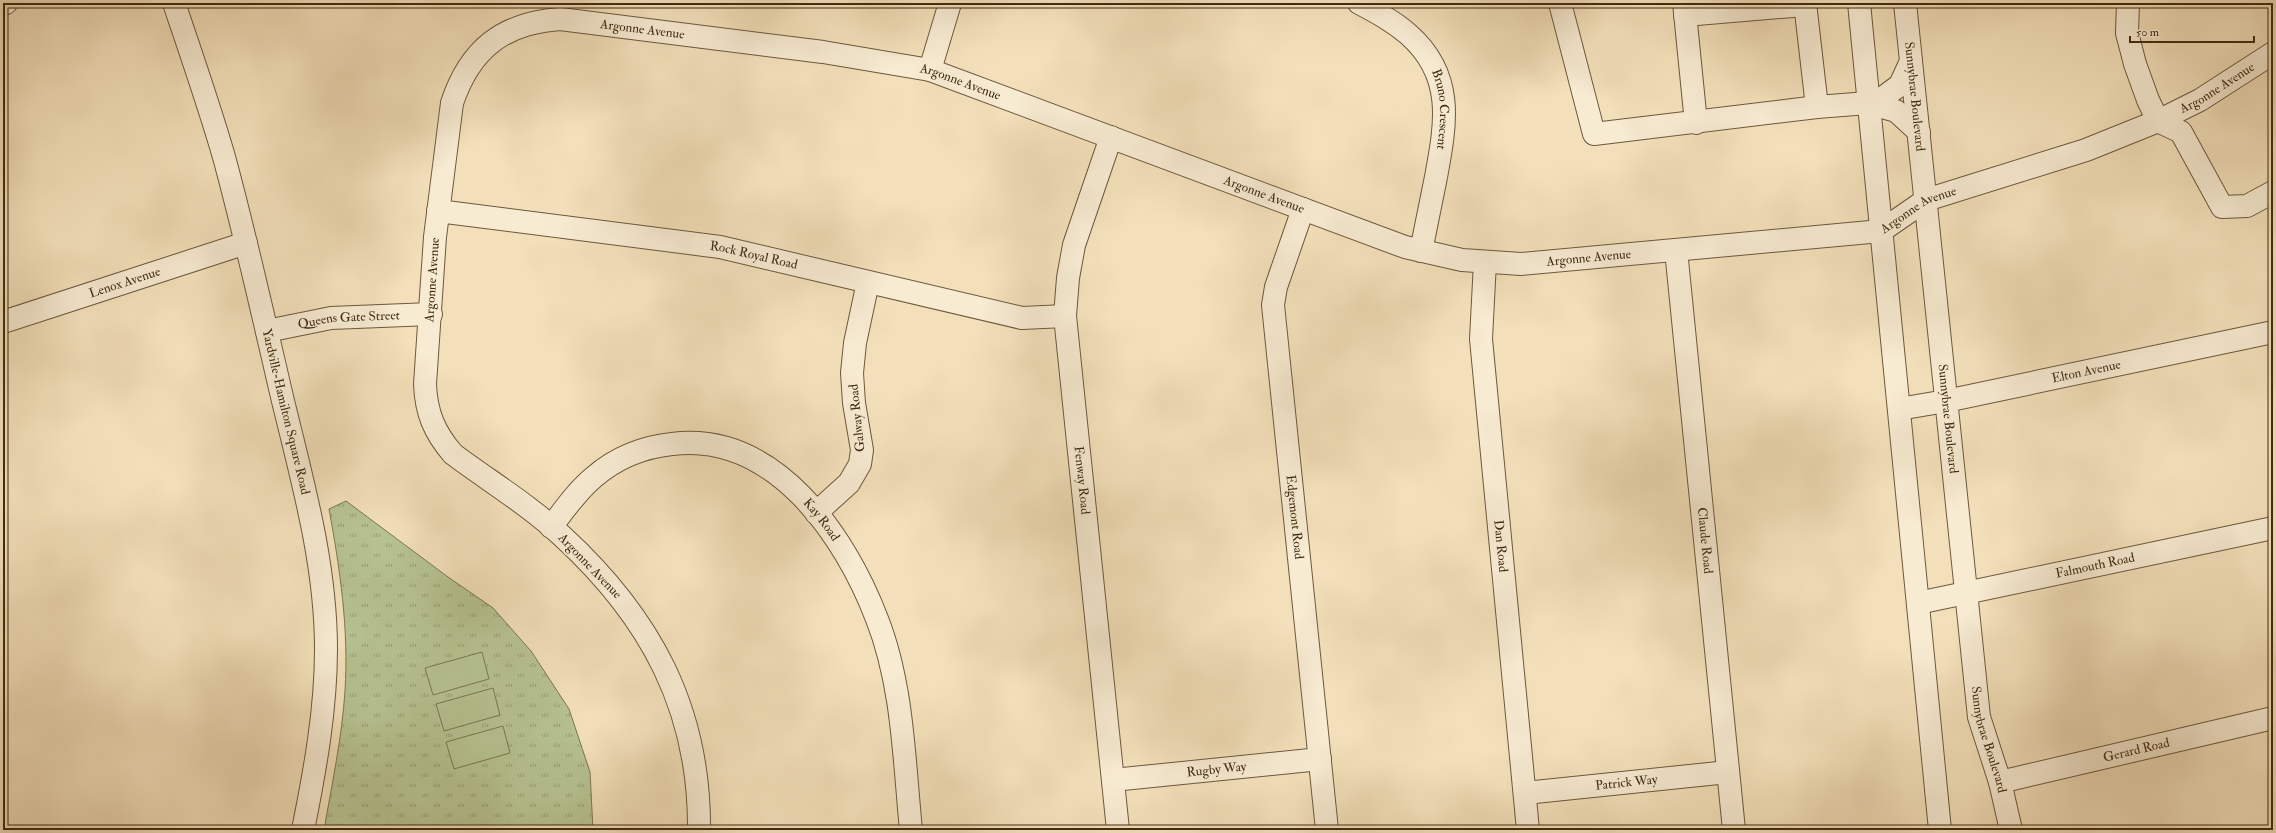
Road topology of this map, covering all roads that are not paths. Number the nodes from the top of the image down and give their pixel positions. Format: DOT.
graph roads {
  1 [pos="6,3"];
  2 [pos="174,3"];
  3 [pos="950,3"];
  4 [pos="1359,3"];
  5 [pos="1560,3"];
  6 [pos="1859,3"];
  7 [pos="1905,3"];
  8 [pos="2128,3"];
  9 [pos="3,4"];
  10 [pos="1805,4"];
  11 [pos="1684,9"];
  12 [pos="2273,53"];
  13 [pos="1911,61"];
  14 [pos="930,70"];
  15 [pos="1868,103"];
  16 [pos="1817,107"];
  17 [pos="2158,121"];
  18 [pos="1696,123"];
  19 [pos="1919,132"];
  20 [pos="1111,137"];
  21 [pos="2273,192"];
  22 [pos="1926,200"];
  23 [pos="1303,209"];
  24 [pos="438,211"];
  25 [pos="1881,231"];
  26 [pos="246,243"];
  27 [pos="1676,250"];
  28 [pos="1422,251"];
  29 [pos="1485,262"];
  30 [pos="868,282"];
  31 [pos="431,314"];
  32 [pos="1065,316"];
  33 [pos="3,322"];
  34 [pos="267,331"];
  35 [pos="2273,332"];
  36 [pos="1946,401"];
  37 [pos="1899,409"];
  38 [pos="816,513"];
  39 [pos="551,527"];
  40 [pos="2273,528"];
  41 [pos="1966,594"];
  42 [pos="1918,603"];
  43 [pos="2273,718"];
  44 [pos="1320,759"];
  45 [pos="1728,772"];
  46 [pos="1113,780"];
  47 [pos="2000,782"];
  48 [pos="1525,793"];
  49 [pos="303,830"];
  50 [pos="699,830"];
  51 [pos="911,830"];
  52 [pos="1118,830"];
  53 [pos="1327,830"];
  54 [pos="1528,830"];
  55 [pos="1734,830"];
  56 [pos="1940,830"];
  57 [pos="2011,830"];
  1 -- 9 [label="street"];
  2 -- 26 [label="street, Yardville-Hamilton Square Road"];
  3 -- 14 [label="street"];
  4 -- 28 [label="street, Bruno Crescent"];
  5 -- 18 [label="street"];
  6 -- 15 [label="street"];
  7 -- 13 [label="street, Sunnybrae Boulevard"];
  8 -- 17 [label="street"];
  10 -- 11 [label="street"];
  10 -- 16 [label="street"];
  11 -- 18 [label="street"];
  12 -- 17 [label="street, Argonne Avenue"];
  13 -- 15 [label="street"];
  13 -- 19 [label="street, Sunnybrae Boulevard"];
  14 -- 20 [label="street, Argonne Avenue"];
  14 -- 24 [label="street, Argonne Avenue"];
  15 -- 16 [label="street"];
  15 -- 19 [label="street"];
  15 -- 25 [label="street"];
  16 -- 18 [label="street"];
  17 -- 21 [label="street"];
  17 -- 22 [label="street, Argonne Avenue"];
  19 -- 22 [label="street, Sunnybrae Boulevard"];
  20 -- 23 [label="street, Argonne Avenue"];
  20 -- 32 [label="street, Fenway Road"];
  22 -- 25 [label="street, Argonne Avenue"];
  22 -- 36 [label="street, Sunnybrae Boulevard"];
  23 -- 28 [label="street, Argonne Avenue"];
  23 -- 44 [label="street, Edgemont Road"];
  24 -- 30 [label="street, Rock Royal Road"];
  24 -- 31 [label="street, Argonne Avenue"];
  25 -- 27 [label="street, Argonne Avenue"];
  25 -- 37 [label="street"];
  26 -- 33 [label="street, Lenox Avenue"];
  26 -- 34 [label="street, Yardville-Hamilton Square Road"];
  27 -- 29 [label="street, Argonne Avenue"];
  27 -- 45 [label="street, Claude Road"];
  28 -- 29 [label="street, Argonne Avenue"];
  29 -- 48 [label="street, Dan Road"];
  30 -- 32 [label="street, Rock Royal Road"];
  30 -- 38 [label="street, Galway Road"];
  31 -- 34 [label="street, Queens Gate Street"];
  31 -- 39 [label="street, Argonne Avenue"];
  32 -- 46 [label="street, Fenway Road"];
  34 -- 49 [label="street, Yardville-Hamilton Square Road"];
  35 -- 36 [label="street, Elton Avenue"];
  36 -- 37 [label="street, Elton Avenue"];
  36 -- 41 [label="street, Sunnybrae Boulevard"];
  37 -- 42 [label="street"];
  38 -- 39 [label="street, Kay Road"];
  38 -- 51 [label="street, Kay Road"];
  39 -- 50 [label="street, Argonne Avenue"];
  40 -- 41 [label="street, Falmouth Road"];
  41 -- 42 [label="street, Falmouth Road"];
  41 -- 47 [label="street, Sunnybrae Boulevard"];
  42 -- 56 [label="street"];
  43 -- 47 [label="street, Gerard Road"];
  44 -- 46 [label="street, Rugby Way"];
  44 -- 53 [label="street, Edgemont Road"];
  45 -- 48 [label="street, Patrick Way"];
  45 -- 55 [label="street, Claude Road"];
  46 -- 52 [label="street, Fenway Road"];
  47 -- 57 [label="street, Sunnybrae Boulevard"];
  48 -- 54 [label="street, Dan Road"];
}
